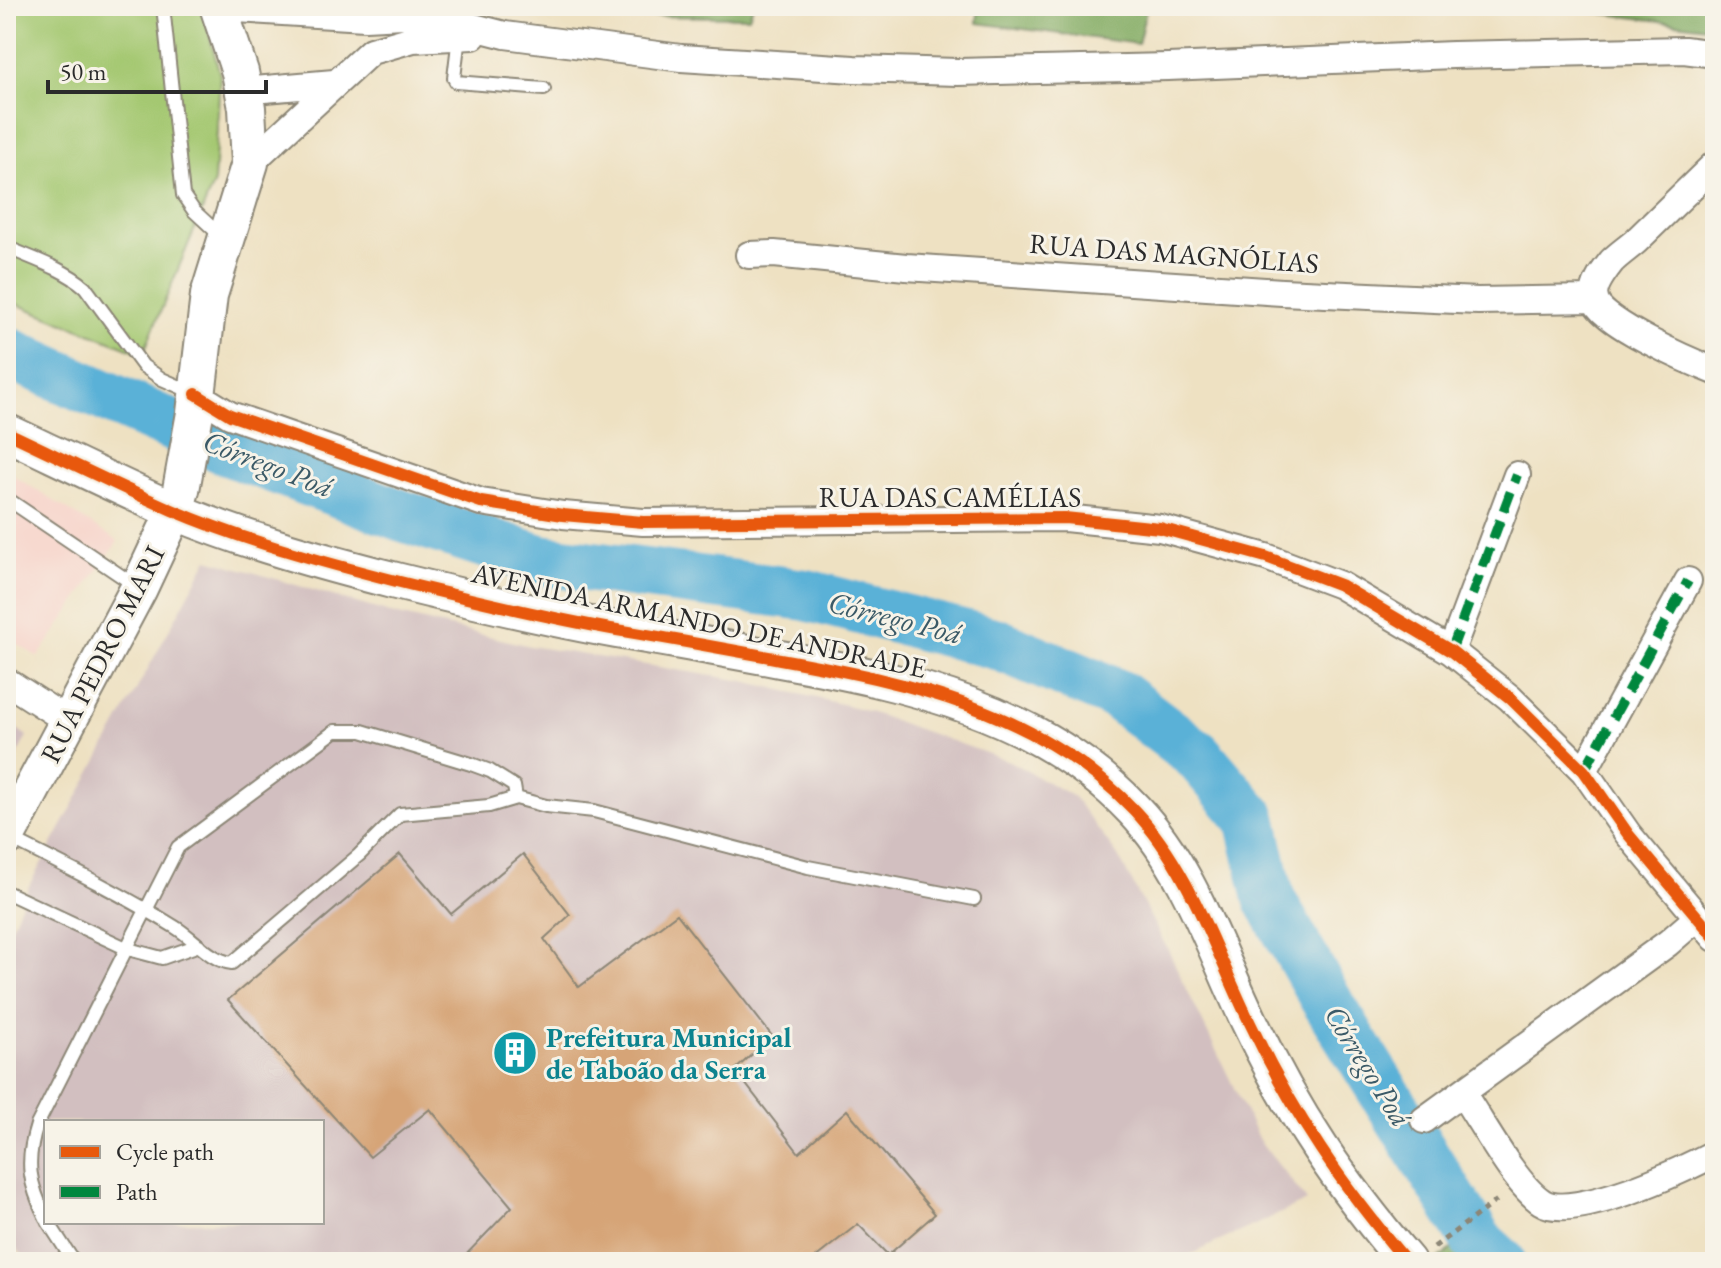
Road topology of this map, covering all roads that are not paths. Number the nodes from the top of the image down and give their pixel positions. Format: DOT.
graph roads {
  1 [pos="163,6"];
  2 [pos="218,7"];
  3 [pos="365,17"];
  4 [pos="505,35"];
  5 [pos="459,36"];
  6 [pos="371,51"];
  7 [pos="1715,54"];
  8 [pos="334,83"];
  9 [pos="544,89"];
  10 [pos="243,91"];
  11 [pos="250,163"];
  12 [pos="1715,164"];
  13 [pos="225,239"];
  14 [pos="6,247"];
  15 [pos="749,255"];
  16 [pos="1595,299"];
  17 [pos="1715,371"];
  18 [pos="196,403"];
  19 [pos="6,432"];
  20 [pos="1517,475"];
  21 [pos="6,498"];
  22 [pos="178,501"];
  23 [pos="1688,581"];
  24 [pos="139,588"];
  25 [pos="1451,651"];
  26 [pos="6,681"];
  27 [pos="68,721"];
  28 [pos="1584,771"];
  29 [pos="516,798"];
  30 [pos="6,837"];
  31 [pos="6,892"];
  32 [pos="974,899"];
  33 [pos="145,910"];
  34 [pos="1697,918"];
  35 [pos="1715,938"];
  36 [pos="199,945"];
  37 [pos="128,949"];
  38 [pos="1462,1093"];
  39 [pos="1424,1120"];
  40 [pos="1715,1153"];
  41 [pos="44,1214"];
  42 [pos="50,1224"];
  43 [pos="1415,1259"];
  44 [pos="74,1262"];
  1 -- 13 [label="lane"];
  2 -- 3 [label="street"];
  2 -- 10 [label="street"];
  3 -- 4 [label="street"];
  3 -- 6 [label="street"];
  4 -- 5 [label="street"];
  4 -- 7 [label="street"];
  5 -- 6 [label="street"];
  5 -- 9 [label="lane"];
  6 -- 8 [label="street"];
  8 -- 10 [label="street"];
  8 -- 11 [label="street"];
  10 -- 11 [label="street"];
  11 -- 13 [label="street, RUA PEDRO MARI"];
  12 -- 16 [label="street"];
  13 -- 18 [label="street, RUA PEDRO MARI"];
  14 -- 18 [label="lane"];
  15 -- 16 [label="street, RUA DAS MAGNÓLIAS"];
  16 -- 17 [label="street"];
  18 -- 22 [label="street, RUA PEDRO MARI"];
  18 -- 25 [label="street, RUA DAS CAMÉLIAS"];
  19 -- 22 [label="street, AVENIDA ARMANDO DE ANDRADE"];
  20 -- 25 [label="street"];
  21 -- 24 [label="lane"];
  22 -- 24 [label="street, RUA PEDRO MARI"];
  22 -- 43 [label="street, AVENIDA ARMANDO DE ANDRADE"];
  23 -- 28 [label="street"];
  24 -- 27 [label="street, RUA PEDRO MARI"];
  25 -- 28 [label="street, RUA DAS CAMÉLIAS"];
  26 -- 27 [label="street"];
  27 -- 30 [label="street, RUA PEDRO MARI"];
  28 -- 34 [label="street, RUA DAS CAMÉLIAS"];
  29 -- 32 [label="lane"];
  29 -- 33 [label="lane"];
  29 -- 36 [label="lane"];
  30 -- 33 [label="lane"];
  31 -- 37 [label="lane"];
  33 -- 36 [label="lane"];
  33 -- 37 [label="lane"];
  34 -- 35 [label="street, RUA DAS CAMÉLIAS"];
  34 -- 38 [label="street"];
  36 -- 37 [label="lane"];
  37 -- 41 [label="lane"];
  38 -- 39 [label="street"];
  38 -- 40 [label="street"];
  42 -- 44 [label="lane"];
}
